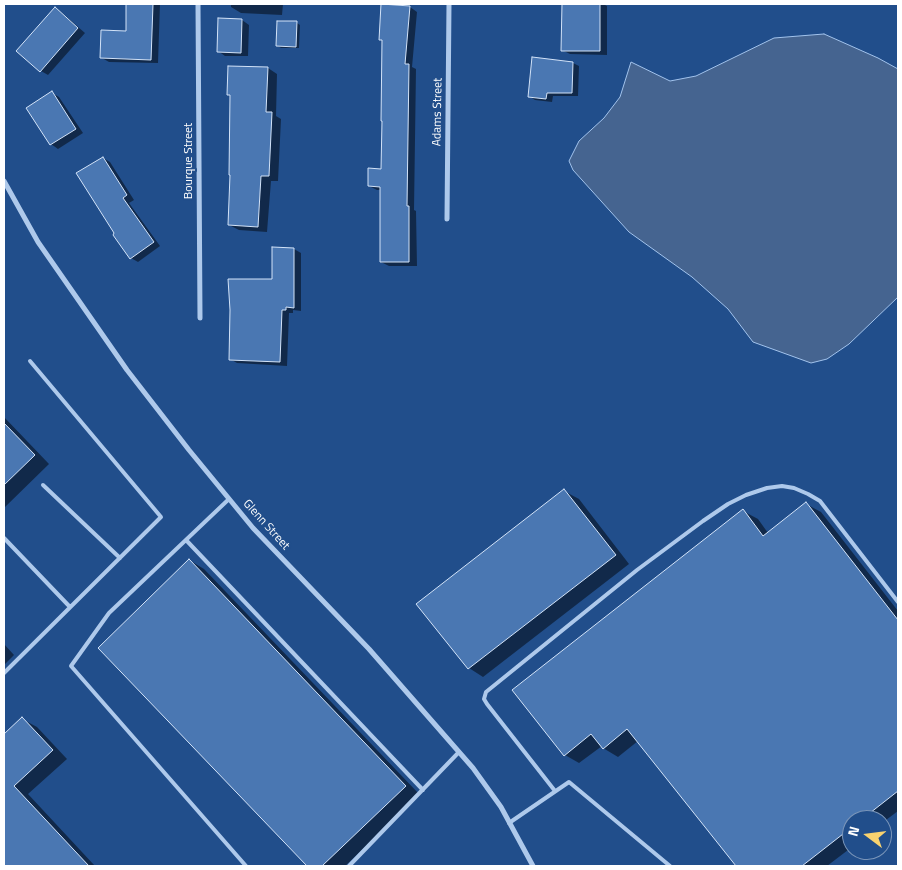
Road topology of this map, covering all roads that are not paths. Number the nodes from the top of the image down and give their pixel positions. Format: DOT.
graph roads {
  1 [pos="198,4"];
  2 [pos="449,4"];
  3 [pos="4,182"];
  4 [pos="447,220"];
  5 [pos="200,318"];
  6 [pos="30,361"];
  7 [pos="43,485"];
  8 [pos="229,499"];
  9 [pos="4,538"];
  10 [pos="186,540"];
  11 [pos="120,558"];
  12 [pos="898,602"];
  13 [pos="70,607"];
  14 [pos="4,673"];
  15 [pos="459,752"];
  16 [pos="423,790"];
  17 [pos="555,791"];
  18 [pos="510,823"];
  19 [pos="246,866"];
  20 [pos="350,866"];
  21 [pos="532,866"];
  22 [pos="670,866"];
  1 -- 5 [label="street, Bourque Street"];
  2 -- 4 [label="street, Adams Street"];
  3 -- 8 [label="street, Glenn Street"];
  6 -- 11 [label="lane"];
  7 -- 11 [label="lane"];
  8 -- 10 [label="lane"];
  8 -- 15 [label="street, Glenn Street"];
  9 -- 13 [label="lane"];
  10 -- 16 [label="lane"];
  10 -- 19 [label="lane"];
  11 -- 13 [label="lane"];
  12 -- 17 [label="lane"];
  13 -- 14 [label="lane"];
  15 -- 16 [label="lane"];
  15 -- 18 [label="street, Glenn Street"];
  16 -- 20 [label="lane"];
  17 -- 18 [label="lane"];
  17 -- 22 [label="lane"];
  18 -- 21 [label="street, Glenn Street"];
}
